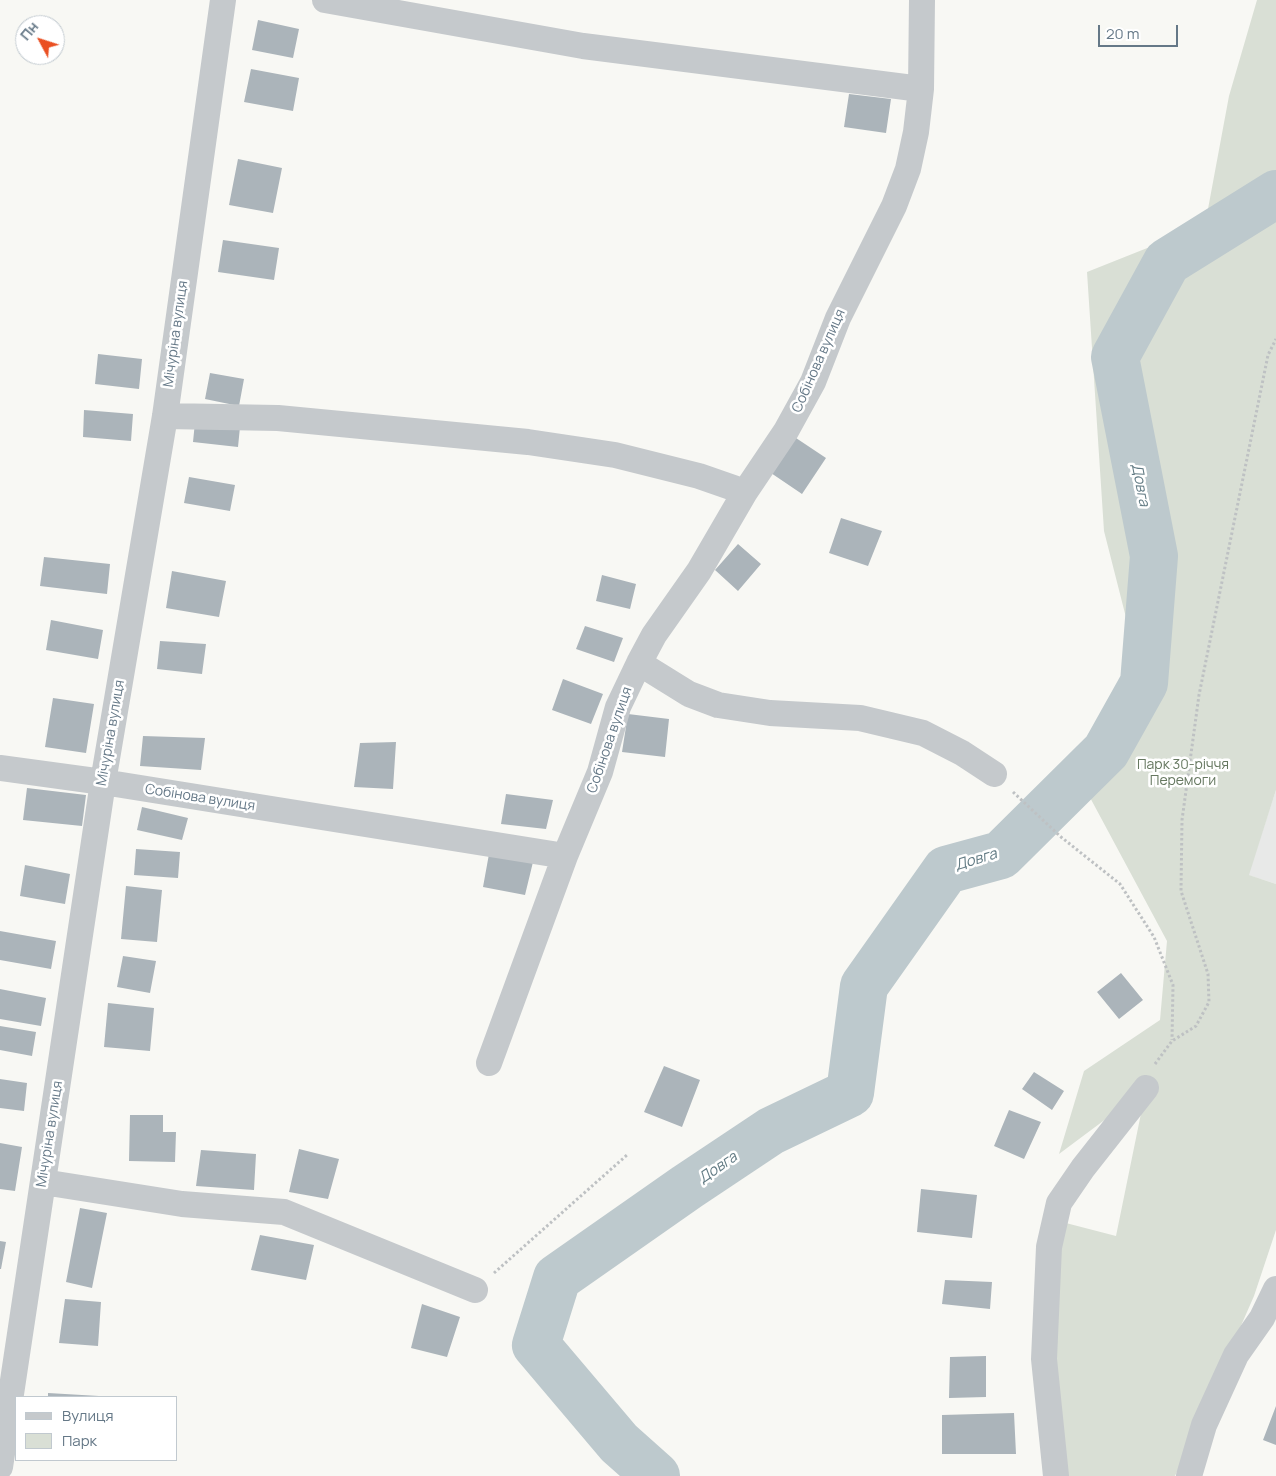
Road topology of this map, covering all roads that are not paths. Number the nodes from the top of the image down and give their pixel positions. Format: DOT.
graph roads {
  1 [pos="222,0"];
  2 [pos="325,0"];
  3 [pos="922,0"];
  4 [pos="920,90"];
  5 [pos="165,416"];
  6 [pos="745,492"];
  7 [pos="638,663"];
  8 [pos="0,768"];
  9 [pos="994,774"];
  10 [pos="102,782"];
  11 [pos="565,856"];
  12 [pos="489,1063"];
  13 [pos="1146,1088"];
  14 [pos="43,1182"];
  15 [pos="1276,1288"];
  16 [pos="475,1290"];
  17 [pos="0,1467"];
  18 [pos="1056,1476"];
  19 [pos="1189,1476"];
  1 -- 5 [label="street, Мічуріна вулиця"];
  2 -- 4 [label="street"];
  3 -- 4 [label="street, Собінова вулиця"];
  4 -- 6 [label="street, Собінова вулиця"];
  5 -- 6 [label="street"];
  5 -- 10 [label="street, Мічуріна вулиця"];
  6 -- 7 [label="street, Собінова вулиця"];
  7 -- 9 [label="street"];
  7 -- 11 [label="street, Собінова вулиця"];
  8 -- 10 [label="street, Собінова вулиця"];
  10 -- 11 [label="street, Собінова вулиця"];
  10 -- 14 [label="street, Мічуріна вулиця"];
  11 -- 12 [label="street"];
  13 -- 18 [label="street"];
  14 -- 16 [label="street"];
  14 -- 17 [label="street, Мічуріна вулиця"];
  15 -- 19 [label="street"];
}
